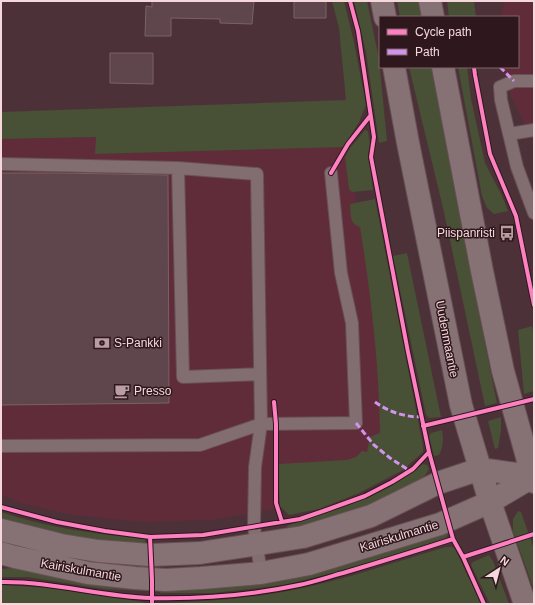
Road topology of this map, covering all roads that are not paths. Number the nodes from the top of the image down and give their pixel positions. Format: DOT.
graph roads {
  1 [pos="382,1"];
  2 [pos="430,1"];
  3 [pos="385,16"];
  4 [pos="434,16"];
  5 [pos="394,68"];
  6 [pos="443,68"];
  7 [pos="534,81"];
  8 [pos="534,130"];
  9 [pos="509,134"];
  10 [pos="1,164"];
  11 [pos="178,168"];
  12 [pos="331,172"];
  13 [pos="534,213"];
  14 [pos="260,374"];
  15 [pos="261,424"];
  16 [pos="1,446"];
  17 [pos="480,469"];
  18 [pos="533,478"];
  19 [pos="490,502"];
  20 [pos="1,530"];
  21 [pos="257,545"];
  22 [pos="1,553"];
  23 [pos="261,573"];
  24 [pos="525,604"];
  1 -- 3 [label="street"];
  2 -- 4 [label="street"];
  5 -- 17 [label="street, Uudenmaantie"];
  6 -- 18 [label="street"];
  7 -- 9 [label="lane"];
  8 -- 9 [label="lane"];
  9 -- 13 [label="lane"];
  10 -- 11 [label="lane"];
  11 -- 14 [label="lane"];
  11 -- 14 [label="lane"];
  12 -- 15 [label="lane"];
  14 -- 15 [label="lane"];
  15 -- 16 [label="lane"];
  15 -- 21 [label="lane"];
  17 -- 18 [label="street, Kairiskulmantie"];
  17 -- 19 [label="street, Uudenmaantie"];
  17 -- 21 [label="street, Kairiskulmantie"];
  18 -- 19 [label="street, Kairiskulmantie"];
  19 -- 23 [label="street, Kairiskulmantie"];
  19 -- 24 [label="street, Uudenmaantie"];
  20 -- 21 [label="street, Kairiskulmantie"];
  21 -- 23 [label="lane"];
  22 -- 23 [label="street, Kairiskulmantie"];
}
